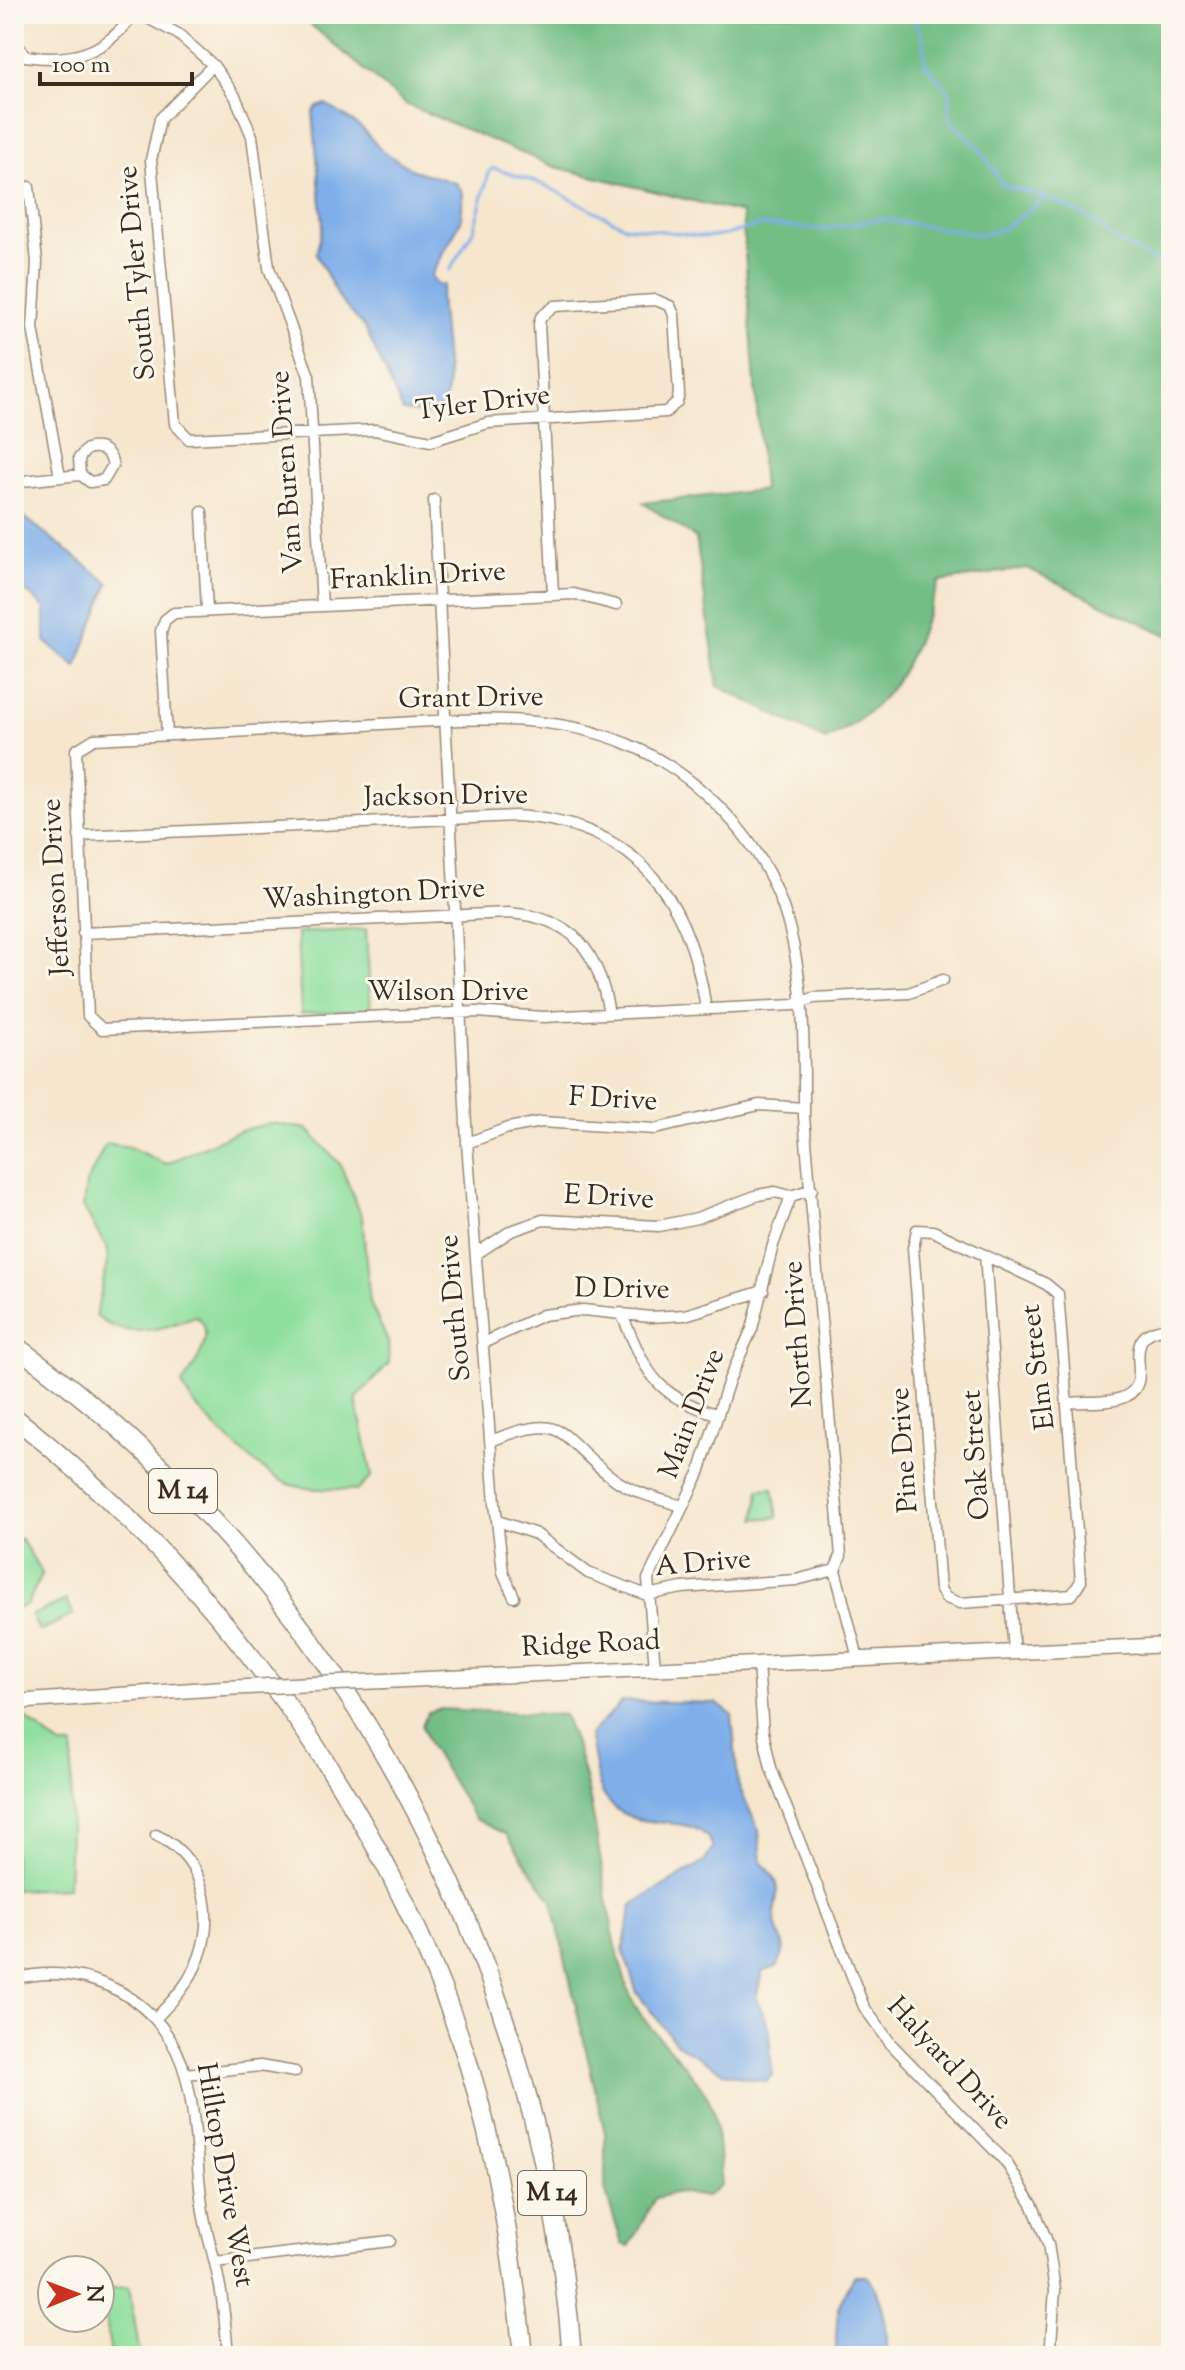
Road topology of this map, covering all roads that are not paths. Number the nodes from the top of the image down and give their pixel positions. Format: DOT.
graph roads {
  1 [pos="137,14"];
  2 [pos="14,40"];
  3 [pos="213,65"];
  4 [pos="29,187"];
  5 [pos="174,410"];
  6 [pos="545,420"];
  7 [pos="313,433"];
  8 [pos="80,475"];
  9 [pos="60,477"];
  10 [pos="14,482"];
  11 [pos="434,500"];
  12 [pos="202,512"];
  13 [pos="553,594"];
  14 [pos="438,600"];
  15 [pos="616,605"];
  16 [pos="322,606"];
  17 [pos="207,611"];
  18 [pos="444,721"];
  19 [pos="167,735"];
  20 [pos="80,745"];
  21 [pos="449,818"];
  22 [pos="79,836"];
  23 [pos="453,915"];
  24 [pos="83,933"];
  25 [pos="943,980"];
  26 [pos="802,1002"];
  27 [pos="706,1009"];
  28 [pos="458,1012"];
  29 [pos="609,1014"];
  30 [pos="95,1026"];
  31 [pos="804,1108"];
  32 [pos="467,1143"];
  33 [pos="812,1189"];
  34 [pos="791,1196"];
  35 [pos="917,1230"];
  36 [pos="476,1254"];
  37 [pos="985,1255"];
  38 [pos="763,1291"];
  39 [pos="621,1313"];
  40 [pos="1171,1328"];
  41 [pos="483,1343"];
  42 [pos="14,1345"];
  43 [pos="1069,1403"];
  44 [pos="716,1414"];
  45 [pos="14,1417"];
  46 [pos="491,1441"];
  47 [pos="682,1506"];
  48 [pos="498,1521"];
  49 [pos="1079,1542"];
  50 [pos="835,1570"];
  51 [pos="647,1595"];
  52 [pos="514,1597"];
  53 [pos="1012,1601"];
  54 [pos="1171,1645"];
  55 [pos="1014,1652"];
  56 [pos="858,1658"];
  57 [pos="758,1664"];
  58 [pos="655,1669"];
  59 [pos="14,1702"];
  60 [pos="156,1835"];
  61 [pos="14,1979"];
  62 [pos="155,2019"];
  63 [pos="295,2072"];
  64 [pos="186,2074"];
  65 [pos="390,2241"];
  66 [pos="215,2262"];
  67 [pos="228,2356"];
  68 [pos="523,2356"];
  69 [pos="572,2356"];
  70 [pos="1050,2356"];
  1 -- 2 [label="street"];
  1 -- 3 [label="street, Van Buren Drive"];
  3 -- 5 [label="street, South Tyler Drive"];
  3 -- 7 [label="street, Van Buren Drive"];
  4 -- 9 [label="street"];
  5 -- 7 [label="street, Tyler Drive"];
  6 -- 6 [label="street, Tyler Drive"];
  6 -- 7 [label="street, Tyler Drive"];
  6 -- 13 [label="street"];
  7 -- 16 [label="street, Van Buren Drive"];
  8 -- 9 [label="street"];
  9 -- 10 [label="street"];
  11 -- 14 [label="street, South Drive"];
  12 -- 17 [label="street"];
  13 -- 14 [label="street, Franklin Drive"];
  13 -- 15 [label="street, Franklin Drive"];
  14 -- 16 [label="street, Franklin Drive"];
  14 -- 18 [label="street, South Drive"];
  16 -- 17 [label="street, Franklin Drive"];
  17 -- 19 [label="street, Franklin Drive"];
  18 -- 19 [label="street, Grant Drive"];
  18 -- 21 [label="street, South Drive"];
  18 -- 26 [label="street, Grant Drive"];
  19 -- 20 [label="street, Grant Drive"];
  20 -- 22 [label="street, Jefferson Drive"];
  21 -- 22 [label="street, Jackson Drive"];
  21 -- 23 [label="street, South Drive"];
  21 -- 27 [label="street, Jackson Drive"];
  22 -- 24 [label="street, Jefferson Drive"];
  23 -- 24 [label="street, Washington Drive"];
  23 -- 28 [label="street, South Drive"];
  23 -- 29 [label="street, Washington Drive"];
  24 -- 30 [label="street, Jefferson Drive"];
  25 -- 26 [label="street, Wilson Drive"];
  26 -- 27 [label="street, Wilson Drive"];
  26 -- 31 [label="street, North Drive"];
  27 -- 29 [label="street, Wilson Drive"];
  28 -- 29 [label="street, Wilson Drive"];
  28 -- 30 [label="street, Wilson Drive"];
  28 -- 32 [label="street, South Drive"];
  31 -- 32 [label="street, F Drive"];
  31 -- 33 [label="street, North Drive"];
  32 -- 36 [label="street, South Drive"];
  33 -- 34 [label="street"];
  33 -- 50 [label="street, North Drive"];
  34 -- 36 [label="street, E Drive"];
  34 -- 38 [label="street, Main Drive"];
  35 -- 37 [label="street, Elm Street"];
  35 -- 53 [label="street, Pine Drive"];
  36 -- 41 [label="street, South Drive"];
  37 -- 43 [label="street, Elm Street"];
  37 -- 53 [label="street, Oak Street"];
  38 -- 39 [label="street, D Drive"];
  38 -- 44 [label="street, Main Drive"];
  39 -- 41 [label="street, D Drive"];
  39 -- 44 [label="street"];
  40 -- 43 [label="street"];
  41 -- 46 [label="street, South Drive"];
  42 -- 69 [label="highway, M 14"];
  43 -- 49 [label="street, Elm Street"];
  44 -- 47 [label="street, Main Drive"];
  45 -- 68 [label="highway, M 14"];
  46 -- 47 [label="street"];
  46 -- 48 [label="street, South Drive"];
  47 -- 51 [label="street, Main Drive"];
  48 -- 51 [label="street, A Drive"];
  48 -- 52 [label="street, South Drive"];
  49 -- 53 [label="street, Pine Drive"];
  50 -- 51 [label="street, A Drive"];
  50 -- 56 [label="street, North Drive"];
  51 -- 58 [label="street, Main Drive"];
  53 -- 55 [label="street, Oak Street"];
  54 -- 55 [label="street, Ridge Road"];
  55 -- 56 [label="street, Ridge Road"];
  56 -- 57 [label="street, Ridge Road"];
  57 -- 58 [label="street, Ridge Road"];
  57 -- 70 [label="street, Halyard Drive"];
  58 -- 59 [label="street, Ridge Road, bridge"];
  60 -- 62 [label="street"];
  61 -- 62 [label="street, Hilltop Drive West"];
  62 -- 64 [label="street, Hilltop Drive West"];
  63 -- 64 [label="street"];
  64 -- 66 [label="street, Hilltop Drive West"];
  65 -- 66 [label="street"];
  66 -- 67 [label="street, Hilltop Drive West"];
}
